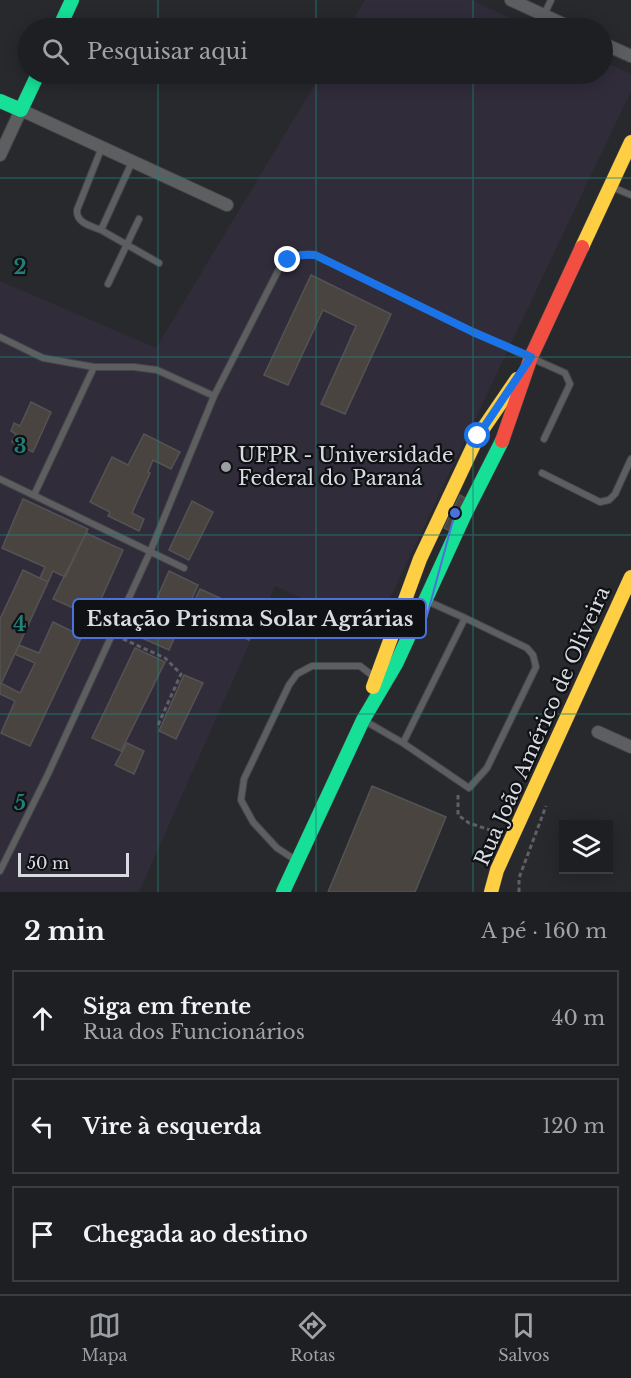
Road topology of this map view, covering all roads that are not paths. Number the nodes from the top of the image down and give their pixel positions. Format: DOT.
graph roads {
  1 [pos="72,0"];
  2 [pos="511,0"];
  3 [pos="551,0"];
  4 [pos="544,15"];
  5 [pos="64,18"];
  6 [pos="550,18"];
  7 [pos="613,48"];
  8 [pos="631,56"];
  9 [pos="33,84"];
  10 [pos="0,100"];
  11 [pos="21,110"];
  12 [pos="631,142"];
  13 [pos="102,147"];
  14 [pos="0,155"];
  15 [pos="132,161"];
  16 [pos="610,186"];
  17 [pos="631,195"];
  18 [pos="227,205"];
  19 [pos="138,219"];
  20 [pos="101,230"];
  21 [pos="127,244"];
  22 [pos="159,263"];
  23 [pos="108,284"];
  24 [pos="0,337"];
  25 [pos="531,357"];
  26 [pos="94,367"];
  27 [pos="214,396"];
  28 [pos="544,438"];
  29 [pos="631,459"];
  30 [pos="542,473"];
  31 [pos="0,479"];
  32 [pos="34,495"];
  33 [pos="150,552"];
  34 [pos="184,568"];
  35 [pos="631,577"];
  36 [pos="408,593"];
  37 [pos="426,601"];
  38 [pos="465,618"];
  39 [pos="376,678"];
  40 [pos="363,720"];
  41 [pos="598,732"];
  42 [pos="403,742"];
  43 [pos="631,747"];
  44 [pos="297,861"];
  45 [pos="0,871"];
  46 [pos="283,892"];
  47 [pos="491,892"];
  1 -- 5 [label="street"];
  2 -- 4 [label="street"];
  3 -- 4 [label="lane"];
  4 -- 6 [label="street"];
  7 -- 8 [label="street"];
  9 -- 11 [label="street"];
  10 -- 11 [label="street"];
  11 -- 13 [label="street"];
  11 -- 14 [label="street"];
  12 -- 16 [label="street"];
  13 -- 15 [label="street"];
  13 -- 20 [label="lane"];
  15 -- 18 [label="street"];
  15 -- 20 [label="lane"];
  16 -- 17 [label="lane"];
  16 -- 25 [label="street"];
  19 -- 21 [label="lane"];
  20 -- 21 [label="lane"];
  21 -- 22 [label="lane"];
  21 -- 23 [label="lane"];
  24 -- 26 [label="lane"];
  25 -- 27 [label="lane"];
  25 -- 28 [label="lane"];
  25 -- 36 [label="street"];
  25 -- 37 [label="street"];
  26 -- 27 [label="lane"];
  26 -- 32 [label="lane"];
  27 -- 33 [label="lane"];
  29 -- 30 [label="lane"];
  31 -- 32 [label="lane"];
  32 -- 33 [label="lane"];
  33 -- 34 [label="lane"];
  33 -- 45 [label="lane"];
  35 -- 47 [label="street, Rua João Américo de Oliveira"];
  36 -- 37 [label="lane"];
  36 -- 39 [label="street"];
  37 -- 38 [label="lane"];
  37 -- 40 [label="street"];
  38 -- 42 [label="lane"];
  38 -- 42 [label="lane"];
  39 -- 40 [label="street"];
  39 -- 44 [label="lane"];
  40 -- 42 [label="lane"];
  40 -- 44 [label="street"];
  41 -- 43 [label="street"];
  44 -- 46 [label="street"];
}
